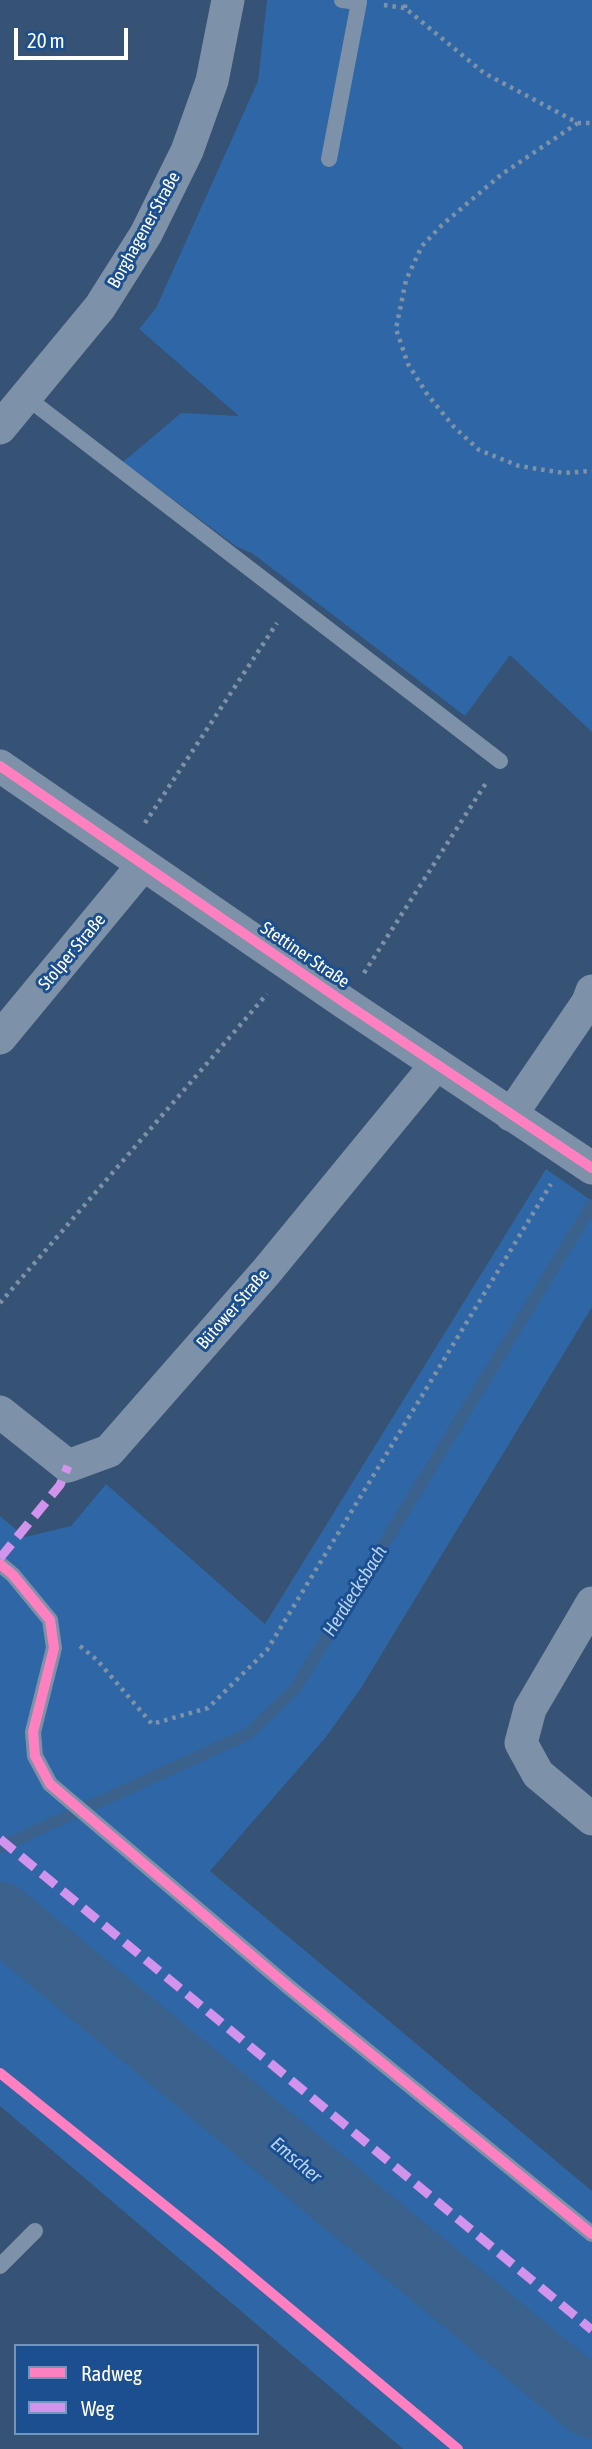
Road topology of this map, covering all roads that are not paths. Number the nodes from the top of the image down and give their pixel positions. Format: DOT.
graph roads {
  1 [pos="228,0"];
  2 [pos="342,0"];
  3 [pos="329,159"];
  4 [pos="26,397"];
  5 [pos="0,428"];
  6 [pos="500,761"];
  7 [pos="0,766"];
  8 [pos="134,859"];
  9 [pos="592,991"];
  10 [pos="0,1038"];
  11 [pos="436,1065"];
  12 [pos="511,1115"];
  13 [pos="581,1161"];
  14 [pos="0,1412"];
  15 [pos="0,1564"];
  16 [pos="592,1603"];
  17 [pos="592,1819"];
  18 [pos="36,2231"];
  19 [pos="592,2234"];
  20 [pos="0,2266"];
  1 -- 4 [label="street, Borghagener Straße"];
  2 -- 3 [label="lane"];
  4 -- 5 [label="street, Borghagener Straße"];
  4 -- 6 [label="lane"];
  7 -- 8 [label="street, Stettiner Straße"];
  8 -- 10 [label="street, Stolper Straße"];
  8 -- 11 [label="street, Stettiner Straße"];
  9 -- 12 [label="street"];
  11 -- 12 [label="street, Stettiner Straße"];
  11 -- 14 [label="street, Bütower Straße"];
  12 -- 13 [label="street, Stettiner Straße"];
  15 -- 19 [label="lane"];
  16 -- 17 [label="street"];
  18 -- 20 [label="lane"];
}
